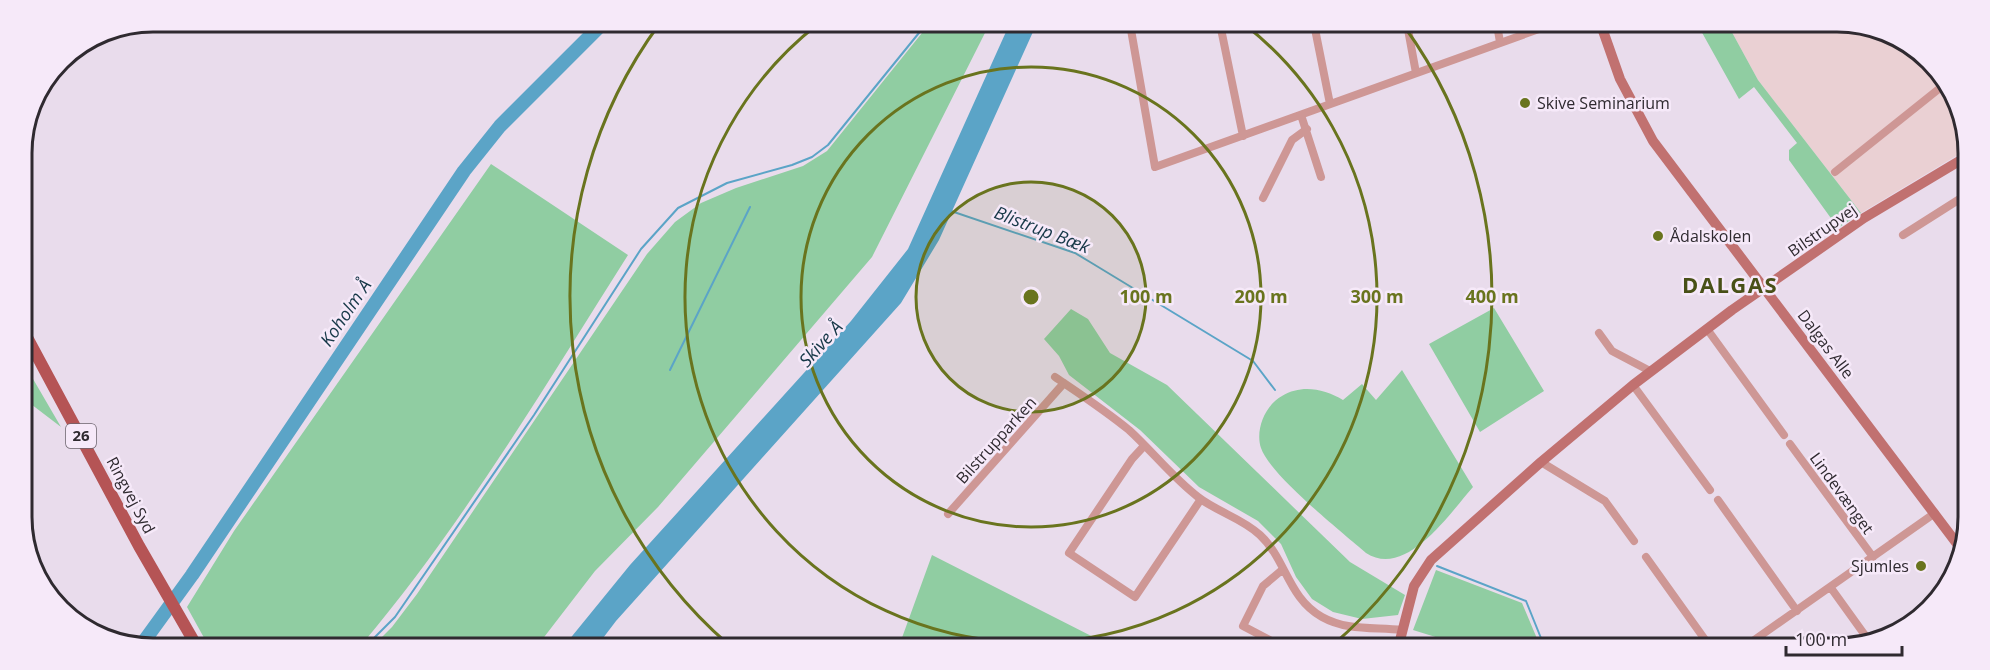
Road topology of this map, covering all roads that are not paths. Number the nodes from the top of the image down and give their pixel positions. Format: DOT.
graph roads {
  1 [pos="1131,32"];
  2 [pos="1222,32"];
  3 [pos="1316,32"];
  4 [pos="1408,32"];
  5 [pos="1498,32"];
  6 [pos="1529,32"];
  7 [pos="1603,32"];
  8 [pos="1500,42"];
  9 [pos="1416,73"];
  10 [pos="1940,88"];
  11 [pos="1330,104"];
  12 [pos="1301,115"];
  13 [pos="1307,129"];
  14 [pos="1243,136"];
  15 [pos="1958,163"];
  16 [pos="1835,172"];
  17 [pos="1321,177"];
  18 [pos="1263,198"];
  19 [pos="1958,200"];
  20 [pos="1903,234"];
  21 [pos="1765,289"];
  22 [pos="1707,329"];
  23 [pos="1599,333"];
  24 [pos="32,347"];
  25 [pos="1650,371"];
  26 [pos="1055,377"];
  27 [pos="1064,383"];
  28 [pos="1633,385"];
  29 [pos="1784,435"];
  30 [pos="1790,444"];
  31 [pos="1144,446"];
  32 [pos="1541,462"];
  33 [pos="1710,490"];
  34 [pos="1201,500"];
  35 [pos="1718,500"];
  36 [pos="1935,513"];
  37 [pos="948,514"];
  38 [pos="1634,541"];
  39 [pos="1955,541"];
  40 [pos="1646,557"];
  41 [pos="1873,557"];
  42 [pos="1282,570"];
  43 [pos="1831,588"];
  44 [pos="1797,611"];
  45 [pos="1402,630"];
  46 [pos="1865,635"];
  47 [pos="1759,637"];
  48 [pos="191,638"];
  49 [pos="1266,638"];
  50 [pos="1400,638"];
  51 [pos="1704,638"];
  1 -- 14 [label="street"];
  2 -- 14 [label="street"];
  3 -- 11 [label="street"];
  4 -- 9 [label="street"];
  5 -- 8 [label="street"];
  6 -- 8 [label="street"];
  7 -- 21 [label="street, Dalgas Alle"];
  8 -- 9 [label="street"];
  9 -- 11 [label="street"];
  10 -- 16 [label="street"];
  11 -- 12 [label="street"];
  12 -- 13 [label="street"];
  12 -- 14 [label="street"];
  13 -- 17 [label="street"];
  13 -- 18 [label="street"];
  15 -- 21 [label="street, Bilstrupvej"];
  19 -- 20 [label="street"];
  21 -- 22 [label="street, Bilstrupvej"];
  21 -- 36 [label="street, Dalgas Alle"];
  22 -- 25 [label="street, Bilstrupvej"];
  22 -- 29 [label="street"];
  23 -- 25 [label="street"];
  24 -- 48 [label="main road, Ringvej Syd / 26"];
  25 -- 28 [label="street, Bilstrupvej"];
  26 -- 27 [label="street"];
  27 -- 31 [label="street"];
  27 -- 37 [label="street, Bilstrupparken"];
  28 -- 32 [label="street, Bilstrupvej"];
  28 -- 33 [label="street"];
  30 -- 41 [label="street, Lindevænget"];
  31 -- 34 [label="street"];
  31 -- 34 [label="street"];
  32 -- 38 [label="street"];
  32 -- 45 [label="street, Bilstrupvej"];
  34 -- 42 [label="street"];
  35 -- 44 [label="street"];
  36 -- 39 [label="street, Dalgas Alle"];
  36 -- 41 [label="street, Lindevænget"];
  40 -- 51 [label="street"];
  41 -- 43 [label="street, Lindevænget"];
  42 -- 45 [label="street"];
  42 -- 49 [label="street"];
  43 -- 44 [label="street, Lindevænget"];
  43 -- 46 [label="street"];
  44 -- 47 [label="street, Lindevænget"];
  45 -- 50 [label="street, Bilstrupvej"];
}
